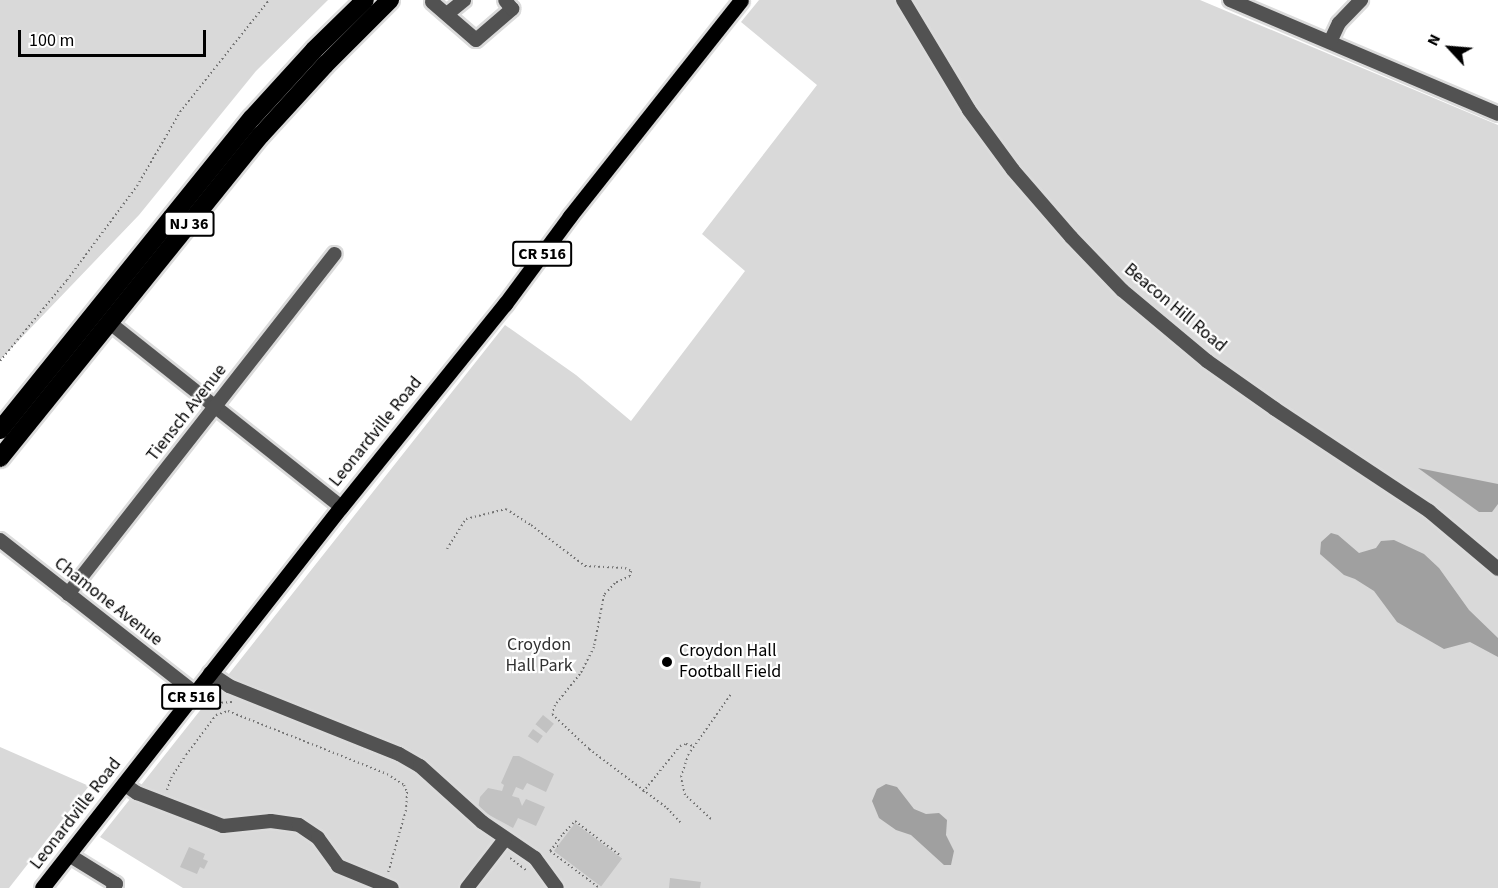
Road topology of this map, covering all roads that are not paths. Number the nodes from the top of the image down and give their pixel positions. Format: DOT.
graph roads {
  1 [pos="365,0"];
  2 [pos="390,0"];
  3 [pos="431,0"];
  4 [pos="464,0"];
  5 [pos="505,0"];
  6 [pos="741,0"];
  7 [pos="903,0"];
  8 [pos="1230,0"];
  9 [pos="1361,0"];
  10 [pos="447,14"];
  11 [pos="1330,42"];
  12 [pos="1498,114"];
  13 [pos="335,254"];
  14 [pos="110,322"];
  15 [pos="215,407"];
  16 [pos="0,430"];
  17 [pos="0,458"];
  18 [pos="341,507"];
  19 [pos="0,540"];
  20 [pos="1498,569"];
  21 [pos="68,594"];
  22 [pos="210,673"];
  23 [pos="201,695"];
  24 [pos="124,784"];
  25 [pos="506,839"];
  26 [pos="69,855"];
  27 [pos="117,887"];
  28 [pos="42,888"];
  29 [pos="392,888"];
  30 [pos="467,888"];
  31 [pos="557,888"];
  1 -- 16 [label="highway, NJ 36"];
  2 -- 14 [label="highway, NJ 36"];
  3 -- 10 [label="street"];
  4 -- 10 [label="street"];
  5 -- 10 [label="street"];
  6 -- 18 [label="main road, Leonardville Road / CR 516"];
  7 -- 20 [label="street, Beacon Hill Road"];
  8 -- 11 [label="street"];
  9 -- 11 [label="street"];
  11 -- 12 [label="street"];
  13 -- 15 [label="street, Tiensch Avenue"];
  14 -- 15 [label="street"];
  14 -- 17 [label="highway, NJ 36"];
  15 -- 18 [label="street"];
  15 -- 21 [label="street, Tiensch Avenue"];
  18 -- 22 [label="main road, Leonardville Road / CR 516"];
  19 -- 21 [label="street, Chamone Avenue"];
  21 -- 23 [label="street, Chamone Avenue"];
  22 -- 23 [label="main road, Leonardville Road / CR 516"];
  22 -- 25 [label="street"];
  23 -- 24 [label="main road, Leonardville Road / CR 516"];
  24 -- 26 [label="main road, Leonardville Road / CR 516"];
  24 -- 29 [label="street"];
  25 -- 30 [label="street"];
  25 -- 31 [label="street"];
  26 -- 27 [label="street"];
  26 -- 28 [label="main road, Leonardville Road / CR 516"];
}
